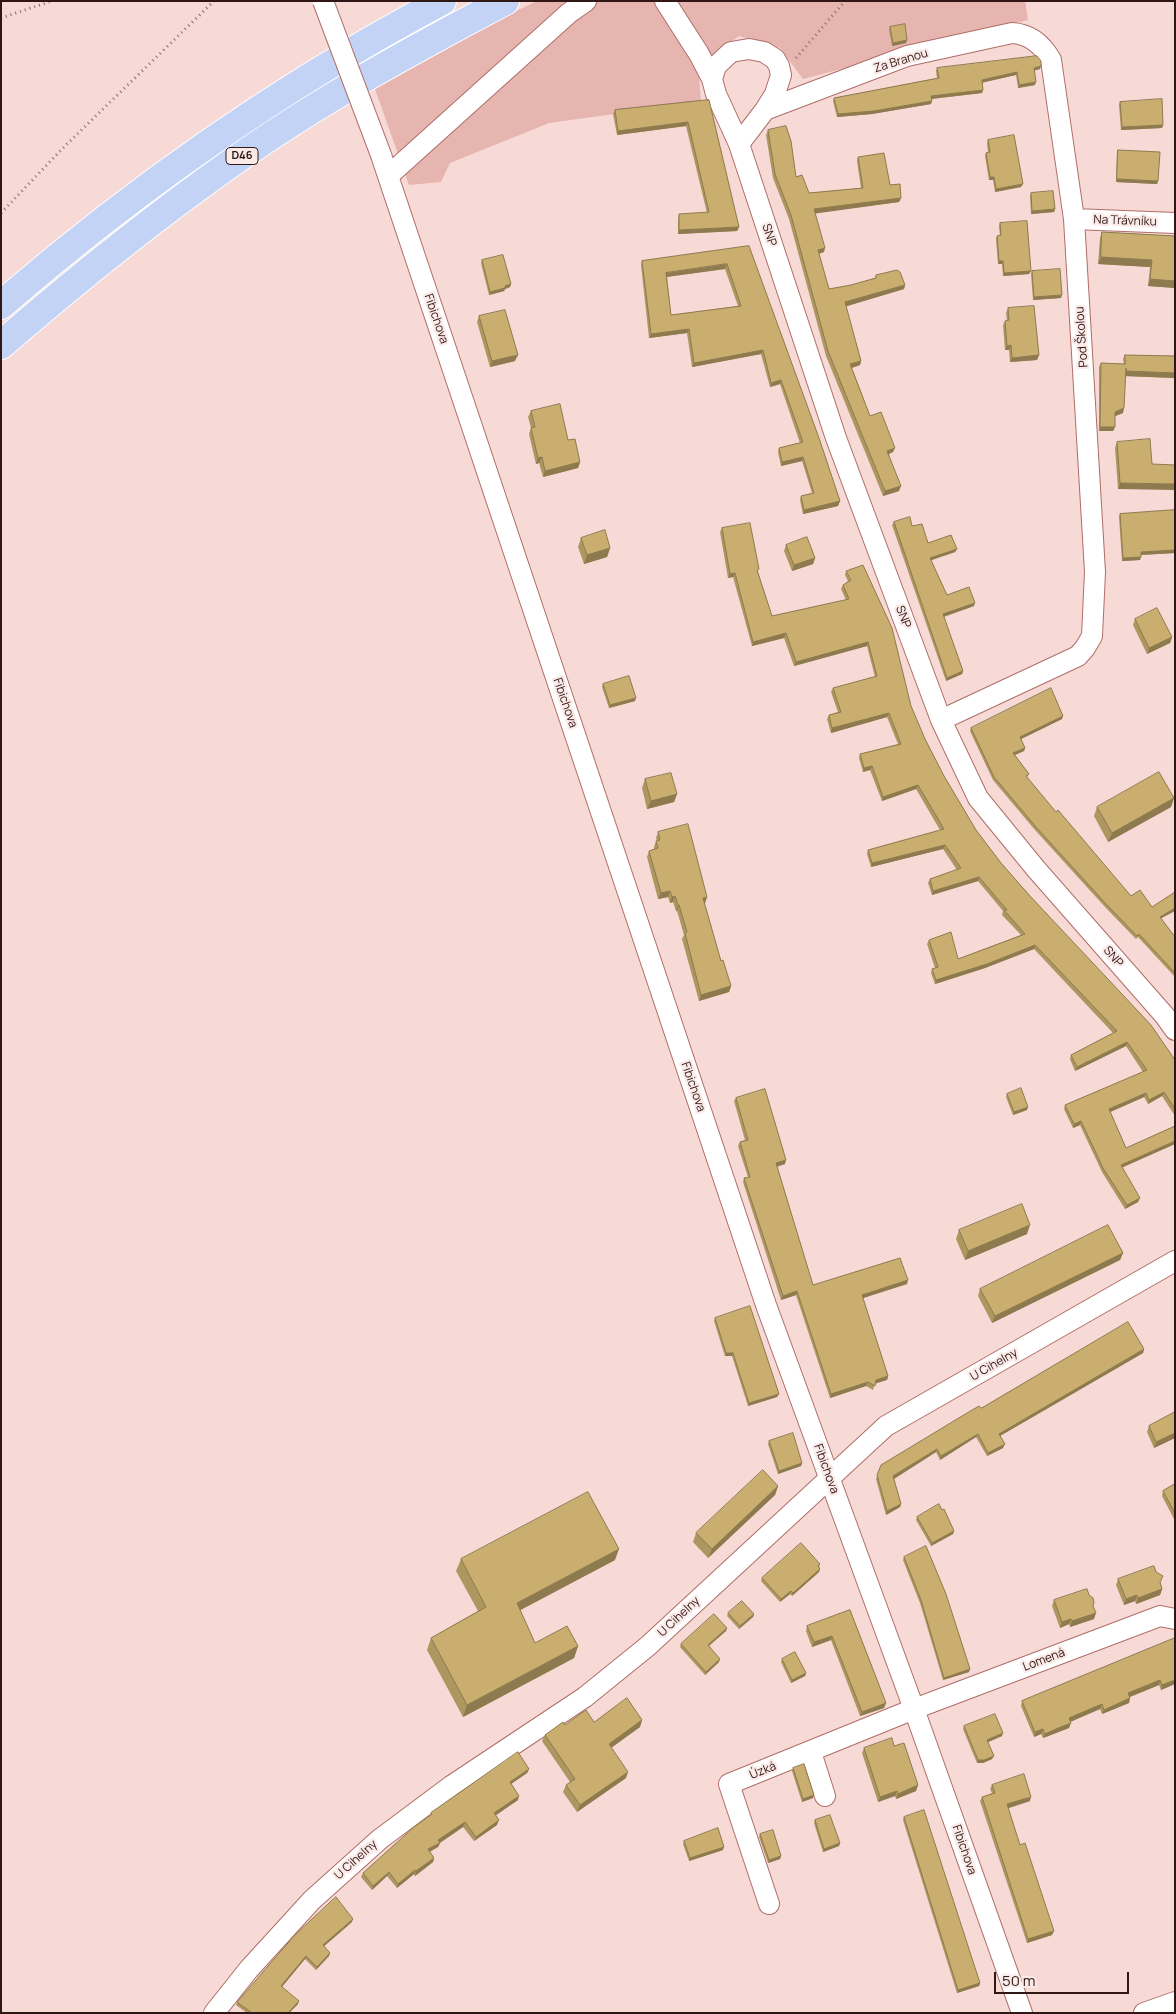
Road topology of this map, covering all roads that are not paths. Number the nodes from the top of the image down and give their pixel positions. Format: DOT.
graph roads {
  1 [pos="323,1"];
  2 [pos="442,1"];
  3 [pos="505,1"];
  4 [pos="586,1"];
  5 [pos="665,1"];
  6 [pos="1039,43"];
  7 [pos="712,79"];
  8 [pos="766,110"];
  9 [pos="739,144"];
  10 [pos="388,176"];
  11 [pos="1074,219"];
  12 [pos="1175,223"];
  13 [pos="1,305"];
  14 [pos="1,344"];
  15 [pos="941,720"];
  16 [pos="1172,1021"];
  17 [pos="1175,1261"];
  18 [pos="829,1478"];
  19 [pos="1175,1619"];
  20 [pos="914,1709"];
  21 [pos="811,1752"];
  22 [pos="825,1796"];
  23 [pos="770,1904"];
  24 [pos="1175,2002"];
  25 [pos="214,2013"];
  26 [pos="1022,2013"];
  27 [pos="1144,2013"];
  1 -- 10 [label="street, Fibichova, bridge"];
  2 -- 13 [label="highway, D46"];
  3 -- 14 [label="highway, D46"];
  4 -- 10 [label="street"];
  5 -- 7 [label="street, SNP"];
  6 -- 8 [label="street, Za Branou"];
  6 -- 11 [label="street, Pod Školou"];
  7 -- 8 [label="street"];
  7 -- 9 [label="street, SNP"];
  8 -- 9 [label="street"];
  9 -- 15 [label="street, SNP"];
  10 -- 18 [label="street, Fibichova"];
  11 -- 12 [label="street, Na Trávníku"];
  11 -- 15 [label="street, Pod Školou"];
  15 -- 16 [label="street, SNP"];
  17 -- 18 [label="street, U Cihelny"];
  18 -- 20 [label="street, Fibichova"];
  18 -- 25 [label="street, U Cihelny"];
  19 -- 20 [label="street, Lomená"];
  20 -- 21 [label="street, Úzká"];
  20 -- 26 [label="street, Fibichova"];
  21 -- 22 [label="street"];
  21 -- 23 [label="street, Úzká"];
  24 -- 27 [label="street"];
}
